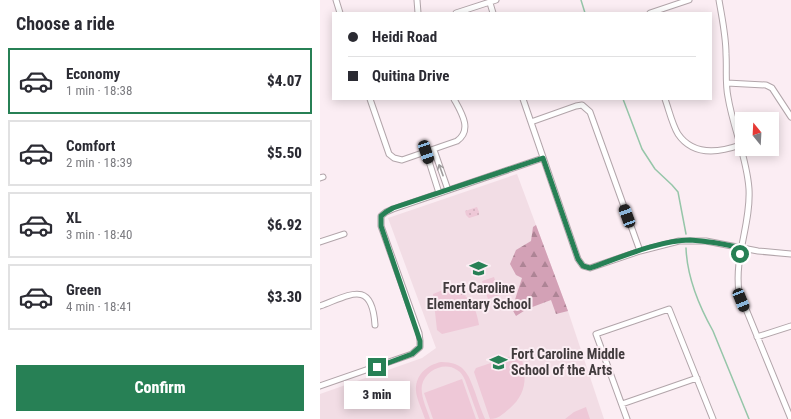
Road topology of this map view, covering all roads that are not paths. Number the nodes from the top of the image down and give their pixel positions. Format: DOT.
graph roads {
  1 [pos="336,0"];
  2 [pos="417,0"];
  3 [pos="496,0"];
  4 [pos="689,0"];
  5 [pos="719,0"];
  6 [pos="490,3"];
  7 [pos="340,12"];
  8 [pos="418,12"];
  9 [pos="459,12"];
  10 [pos="493,12"];
  11 [pos="653,12"];
  12 [pos="727,83"];
  13 [pos="370,100"];
  14 [pos="454,100"];
  15 [pos="523,100"];
  16 [pos="665,100"];
  17 [pos="791,117"];
  18 [pos="531,122"];
  19 [pos="735,126"];
  20 [pos="735,147"];
  21 [pos="434,150"];
  22 [pos="426,152"];
  23 [pos="743,156"];
  24 [pos="543,158"];
  25 [pos="448,190"];
  26 [pos="439,193"];
  27 [pos="344,234"];
  28 [pos="320,242"];
  29 [pos="742,248"];
  30 [pos="640,251"];
  31 [pos="791,254"];
  32 [pos="320,306"];
  33 [pos="374,325"];
  34 [pos="791,326"];
  35 [pos="756,337"];
  36 [pos="697,378"];
  37 [pos="320,386"];
  38 [pos="622,404"];
  39 [pos="627,419"];
  40 [pos="713,419"];
  41 [pos="791,419"];
  1 -- 7 [label="street"];
  2 -- 8 [label="street"];
  3 -- 6 [label="street"];
  4 -- 11 [label="street"];
  5 -- 12 [label="street"];
  6 -- 9 [label="street"];
  6 -- 10 [label="street"];
  12 -- 17 [label="street"];
  12 -- 19 [label="street"];
  13 -- 22 [label="street"];
  14 -- 21 [label="street"];
  15 -- 18 [label="street"];
  16 -- 20 [label="street"];
  18 -- 24 [label="street"];
  18 -- 30 [label="street"];
  21 -- 22 [label="street"];
  25 -- 21 [label="street, one-way"];
  22 -- 26 [label="street"];
  23 -- 29 [label="street"];
  24 -- 25 [label="street"];
  24 -- 30 [label="street"];
  25 -- 26 [label="street"];
  26 -- 37 [label="street"];
  27 -- 28 [label="street"];
  29 -- 30 [label="street"];
  29 -- 31 [label="street"];
  29 -- 35 [label="street"];
  32 -- 33 [label="street"];
  34 -- 35 [label="street"];
  35 -- 41 [label="street"];
  36 -- 38 [label="street"];
  36 -- 38 [label="street"];
  36 -- 40 [label="street"];
  38 -- 39 [label="street"];
}
